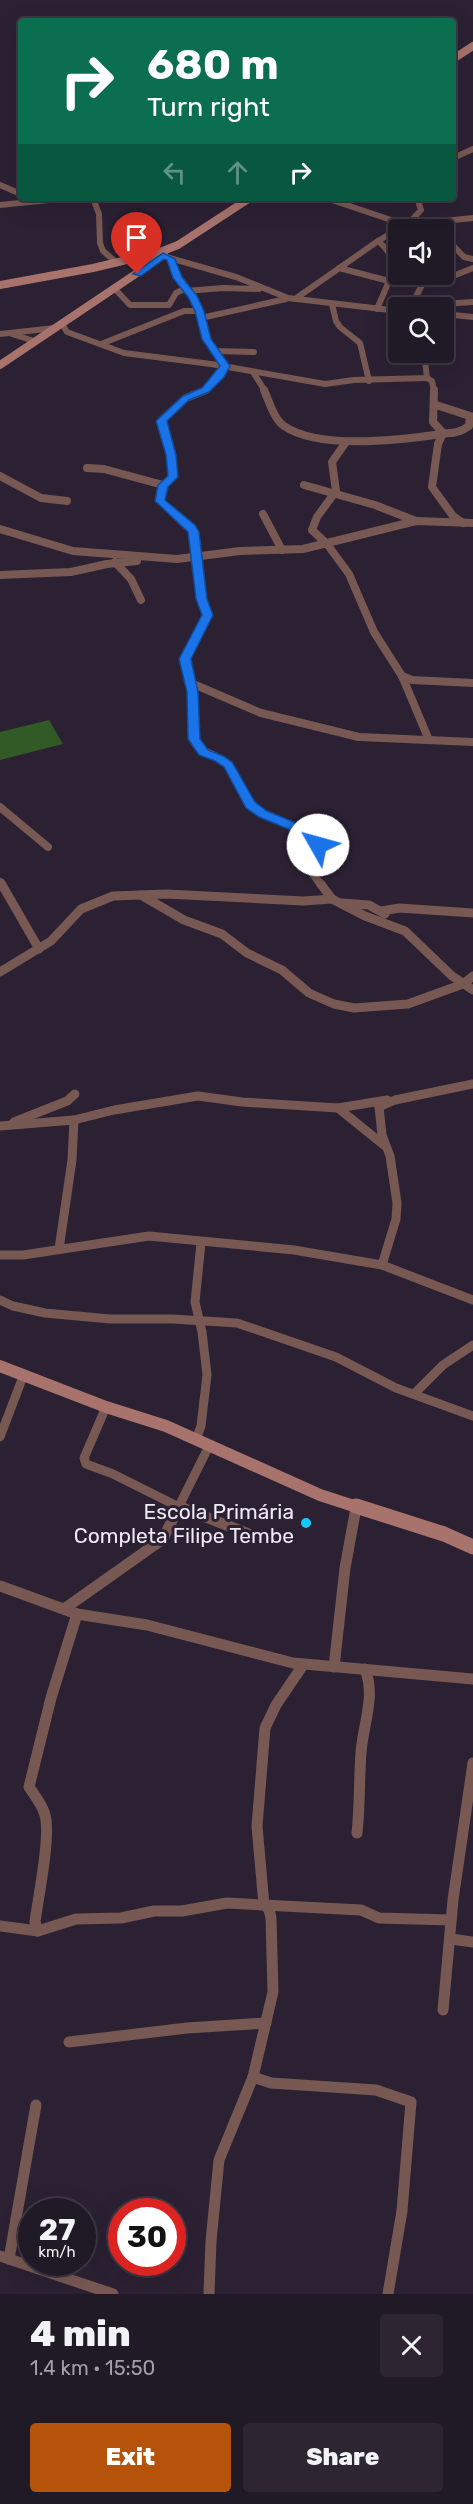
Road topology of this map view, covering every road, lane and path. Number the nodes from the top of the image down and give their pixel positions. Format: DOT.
graph roads {
  1 [pos="473,46"];
  2 [pos="456,57"];
  3 [pos="473,149"];
  4 [pos="456,157"];
  5 [pos="0,185"];
  6 [pos="18,193"];
  7 [pos="35,201"];
  8 [pos="94,201"];
  9 [pos="245,201"];
  10 [pos="335,201"];
  11 [pos="420,201"];
  12 [pos="0,205"];
  13 [pos="418,213"];
  14 [pos="473,218"];
  15 [pos="388,219"];
  16 [pos="412,219"];
  17 [pos="420,219"];
  18 [pos="454,220"];
  19 [pos="388,235"];
  20 [pos="378,241"];
  21 [pos="178,245"];
  22 [pos="454,246"];
  23 [pos="388,252"];
  24 [pos="167,257"];
  25 [pos="464,257"];
  26 [pos="473,259"];
  27 [pos="117,263"];
  28 [pos="473,266"];
  29 [pos="339,268"];
  30 [pos="388,280"];
  31 [pos="0,285"];
  32 [pos="115,289"];
  33 [pos="185,290"];
  34 [pos="266,290"];
  35 [pos="417,297"];
  36 [pos="291,299"];
  37 [pos="473,302"];
  38 [pos="332,304"];
  39 [pos="454,304"];
  40 [pos="377,309"];
  41 [pos="388,310"];
  42 [pos="200,314"];
  43 [pos="454,316"];
  44 [pos="473,317"];
  45 [pos="58,326"];
  46 [pos="4,333"];
  47 [pos="28,343"];
  48 [pos="101,345"];
  49 [pos="216,351"];
  50 [pos="254,352"];
  51 [pos="223,363"];
  52 [pos="425,363"];
  53 [pos="0,365"];
  54 [pos="253,372"];
  55 [pos="265,374"];
  56 [pos="427,378"];
  57 [pos="259,379"];
  58 [pos="369,381"];
  59 [pos="436,405"];
  60 [pos="472,417"];
  61 [pos="442,434"];
  62 [pos="346,442"];
  63 [pos="87,468"];
  64 [pos="0,476"];
  65 [pos="163,485"];
  66 [pos="304,485"];
  67 [pos="334,492"];
  68 [pos="67,501"];
  69 [pos="264,514"];
  70 [pos="416,521"];
  71 [pos="469,523"];
  72 [pos="0,529"];
  73 [pos="327,544"];
  74 [pos="282,550"];
  75 [pos="100,553"];
  76 [pos="198,557"];
  77 [pos="152,558"];
  78 [pos="116,563"];
  79 [pos="0,575"];
  80 [pos="141,600"];
  81 [pos="402,676"];
  82 [pos="191,682"];
  83 [pos="473,683"];
  84 [pos="429,741"];
  85 [pos="473,742"];
  86 [pos="0,807"];
  87 [pos="48,847"];
  88 [pos="0,882"];
  89 [pos="141,895"];
  90 [pos="336,901"];
  91 [pos="382,911"];
  92 [pos="473,913"];
  93 [pos="398,926"];
  94 [pos="39,949"];
  95 [pos="0,972"];
  96 [pos="473,976"];
  97 [pos="464,984"];
  98 [pos="473,990"];
  99 [pos="473,1084"];
  100 [pos="75,1094"];
  101 [pos="387,1100"];
  102 [pos="338,1108"];
  103 [pos="74,1120"];
  104 [pos="3,1125"];
  105 [pos="386,1146"];
  106 [pos="201,1243"];
  107 [pos="59,1250"];
  108 [pos="0,1255"];
  109 [pos="382,1265"];
  110 [pos="0,1300"];
  111 [pos="473,1300"];
  112 [pos="200,1320"];
  113 [pos="473,1345"];
  114 [pos="0,1366"];
  115 [pos="24,1374"];
  116 [pos="414,1394"];
  117 [pos="106,1407"];
  118 [pos="473,1416"];
  119 [pos="0,1437"];
  120 [pos="196,1440"];
  121 [pos="209,1446"];
  122 [pos="181,1507"];
  123 [pos="356,1508"];
  124 [pos="249,1534"];
  125 [pos="473,1547"];
  126 [pos="0,1586"];
  127 [pos="64,1609"];
  128 [pos="77,1614"];
  129 [pos="298,1667"];
  130 [pos="334,1667"];
  131 [pos="364,1669"];
  132 [pos="471,1680"];
  133 [pos="473,1763"];
  134 [pos="470,1790"];
  135 [pos="357,1833"];
  136 [pos="264,1905"];
  137 [pos="451,1920"];
  138 [pos="0,1926"];
  139 [pos="38,1931"];
  140 [pos="451,1940"];
  141 [pos="473,1942"];
  142 [pos="443,2010"];
  143 [pos="266,2023"];
  144 [pos="69,2042"];
  145 [pos="253,2077"];
  146 [pos="36,2105"];
  147 [pos="4,2257"];
  148 [pos="113,2294"];
  149 [pos="209,2294"];
  150 [pos="388,2294"];
  1 -- 2 [label="street"];
  3 -- 4 [label="street"];
  5 -- 6 [label="street"];
  7 -- 12 [label="street"];
  8 -- 27 [label="street"];
  9 -- 21 [label="street"];
  10 -- 15 [label="street"];
  11 -- 13 [label="street"];
  13 -- 16 [label="street"];
  13 -- 17 [label="street"];
  14 -- 18 [label="street"];
  19 -- 20 [label="street"];
  20 -- 23 [label="street"];
  20 -- 29 [label="street"];
  21 -- 24 [label="street"];
  21 -- 27 [label="street"];
  22 -- 25 [label="street"];
  24 -- 32 [label="street"];
  24 -- 33 [label="street"];
  24 -- 34 [label="street"];
  25 -- 26 [label="street"];
  25 -- 28 [label="street"];
  27 -- 31 [label="street"];
  28 -- 35 [label="street"];
  29 -- 30 [label="street"];
  29 -- 36 [label="street"];
  30 -- 40 [label="street"];
  32 -- 33 [label="street"];
  32 -- 45 [label="street"];
  33 -- 34 [label="street"];
  33 -- 42 [label="street"];
  34 -- 36 [label="street"];
  36 -- 38 [label="street"];
  36 -- 42 [label="street"];
  37 -- 39 [label="street"];
  38 -- 40 [label="street"];
  38 -- 58 [label="street"];
  40 -- 41 [label="street"];
  42 -- 48 [label="street"];
  42 -- 49 [label="street"];
  43 -- 44 [label="street"];
  45 -- 46 [label="street"];
  45 -- 47 [label="street"];
  45 -- 48 [label="street"];
  46 -- 47 [label="street"];
  47 -- 53 [label="street"];
  48 -- 51 [label="street"];
  49 -- 50 [label="street"];
  49 -- 51 [label="street"];
  51 -- 54 [label="street"];
  51 -- 65 [label="street"];
  52 -- 56 [label="street"];
  54 -- 55 [label="street"];
  54 -- 57 [label="street"];
  55 -- 57 [label="street"];
  55 -- 58 [label="street"];
  56 -- 58 [label="street"];
  56 -- 59 [label="street"];
  57 -- 62 [label="street"];
  59 -- 60 [label="street"];
  59 -- 61 [label="street"];
  60 -- 61 [label="street"];
  61 -- 62 [label="street"];
  61 -- 71 [label="street"];
  62 -- 67 [label="street"];
  63 -- 65 [label="street"];
  64 -- 68 [label="street"];
  65 -- 76 [label="street"];
  66 -- 67 [label="street"];
  67 -- 70 [label="street"];
  67 -- 73 [label="street"];
  69 -- 74 [label="street"];
  70 -- 71 [label="street"];
  70 -- 73 [label="street"];
  72 -- 75 [label="street"];
  73 -- 74 [label="street"];
  73 -- 81 [label="street"];
  74 -- 76 [label="street"];
  75 -- 77 [label="street"];
  75 -- 78 [label="street"];
  76 -- 77 [label="street"];
  76 -- 82 [label="street"];
  77 -- 78 [label="street"];
  78 -- 79 [label="street"];
  78 -- 80 [label="street"];
  81 -- 83 [label="street"];
  81 -- 84 [label="street"];
  82 -- 84 [label="street"];
  82 -- 90 [label="street"];
  84 -- 85 [label="street"];
  86 -- 87 [label="street"];
  88 -- 94 [label="street"];
  89 -- 90 [label="street"];
  89 -- 94 [label="street"];
  89 -- 97 [label="street"];
  90 -- 91 [label="street"];
  90 -- 93 [label="street"];
  91 -- 92 [label="street"];
  91 -- 93 [label="street"];
  93 -- 97 [label="street"];
  94 -- 95 [label="street"];
  96 -- 97 [label="street"];
  97 -- 98 [label="street"];
  99 -- 101 [label="street"];
  100 -- 104 [label="street"];
  101 -- 102 [label="street"];
  101 -- 105 [label="street"];
  102 -- 103 [label="street"];
  102 -- 105 [label="street"];
  103 -- 104 [label="street"];
  103 -- 107 [label="street"];
  105 -- 109 [label="street"];
  106 -- 107 [label="street"];
  106 -- 109 [label="street"];
  106 -- 112 [label="street"];
  107 -- 108 [label="street"];
  109 -- 111 [label="street"];
  110 -- 112 [label="street"];
  112 -- 116 [label="street"];
  112 -- 120 [label="street"];
  113 -- 116 [label="street"];
  114 -- 115 [label="street"];
  115 -- 117 [label="street"];
  115 -- 119 [label="street"];
  116 -- 118 [label="street"];
  117 -- 120 [label="street"];
  117 -- 122 [label="street"];
  120 -- 121 [label="street"];
  121 -- 122 [label="street"];
  121 -- 123 [label="street"];
  122 -- 124 [label="street"];
  122 -- 127 [label="street"];
  123 -- 125 [label="street"];
  123 -- 130 [label="street"];
  126 -- 127 [label="street"];
  127 -- 128 [label="street"];
  128 -- 129 [label="street"];
  128 -- 139 [label="street"];
  129 -- 130 [label="street"];
  129 -- 136 [label="street"];
  130 -- 131 [label="street"];
  131 -- 132 [label="street"];
  131 -- 135 [label="street"];
  133 -- 134 [label="street"];
  134 -- 137 [label="street"];
  136 -- 137 [label="street"];
  136 -- 139 [label="street"];
  136 -- 143 [label="street"];
  137 -- 140 [label="street"];
  138 -- 139 [label="street"];
  140 -- 141 [label="street"];
  140 -- 142 [label="street"];
  143 -- 144 [label="street"];
  143 -- 145 [label="street"];
  145 -- 149 [label="street"];
  145 -- 150 [label="street"];
  146 -- 147 [label="street"];
  147 -- 148 [label="street"];
}
